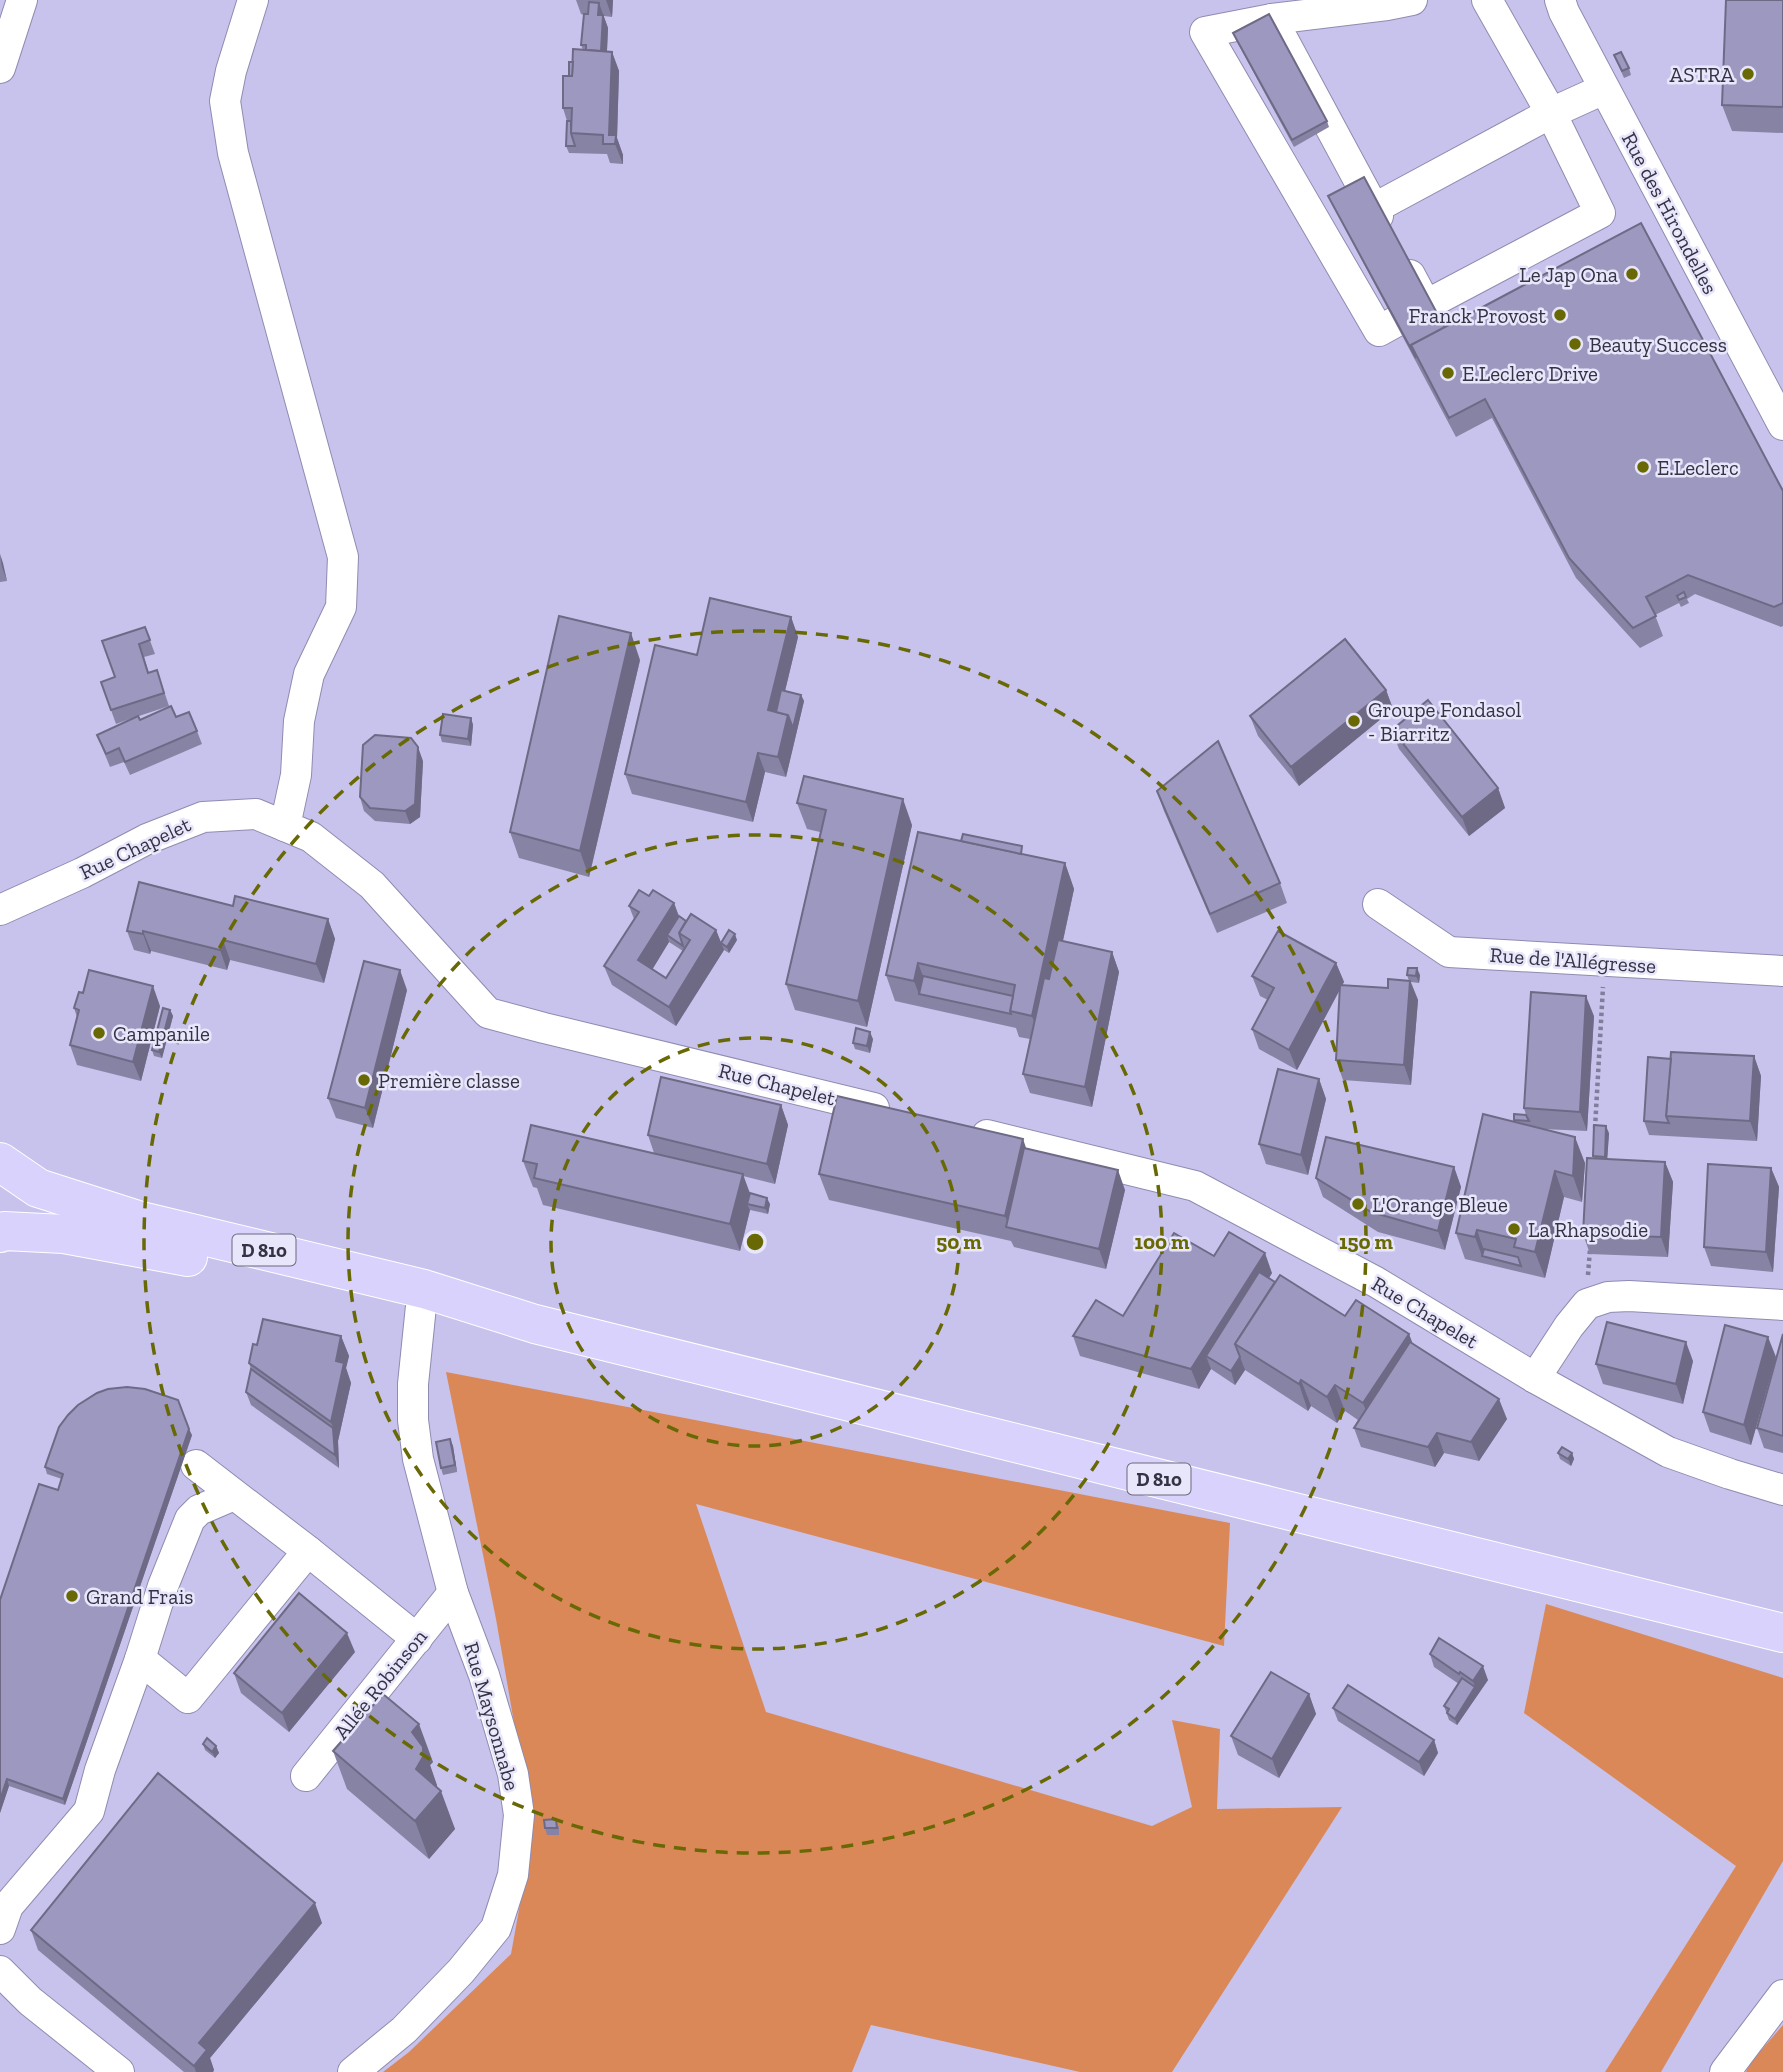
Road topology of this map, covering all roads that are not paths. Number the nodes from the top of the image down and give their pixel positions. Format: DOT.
graph roads {
  1 [pos="22,0"];
  2 [pos="253,0"];
  3 [pos="1412,0"];
  4 [pos="1487,0"];
  5 [pos="1560,0"];
  6 [pos="1272,19"];
  7 [pos="0,68"];
  8 [pos="1604,89"];
  9 [pos="1551,113"];
  10 [pos="1373,209"];
  11 [pos="1426,305"];
  12 [pos="1783,425"];
  13 [pos="285,826"];
  14 [pos="1378,904"];
  15 [pos="0,910"];
  16 [pos="1783,971"];
  17 [pos="897,1113"];
  18 [pos="965,1130"];
  19 [pos="0,1162"];
  20 [pos="0,1233"];
  21 [pos="1783,1305"];
  22 [pos="421,1306"];
  23 [pos="535,1324"];
  24 [pos="1535,1378"];
  25 [pos="196,1465"];
  26 [pos="1783,1490"];
  27 [pos="234,1495"];
  28 [pos="308,1551"];
  29 [pos="453,1593"];
  30 [pos="1783,1633"];
  31 [pos="416,1639"];
  32 [pos="140,1658"];
  33 [pos="306,1776"];
  34 [pos="0,1929"];
  35 [pos="0,1970"];
  36 [pos="1781,2001"];
  37 [pos="120,2072"];
  38 [pos="353,2072"];
  39 [pos="1725,2072"];
  1 -- 7 [label="street"];
  2 -- 13 [label="street"];
  3 -- 6 [label="street"];
  4 -- 9 [label="street"];
  5 -- 8 [label="street, Rue des Hirondelles"];
  6 -- 10 [label="street"];
  6 -- 11 [label="street"];
  8 -- 9 [label="street"];
  8 -- 12 [label="street, Rue des Hirondelles"];
  9 -- 10 [label="street"];
  9 -- 11 [label="street"];
  10 -- 11 [label="street"];
  13 -- 15 [label="street, Rue Chapelet"];
  13 -- 17 [label="street, Rue Chapelet"];
  14 -- 16 [label="street, Rue de l'Allégresse"];
  18 -- 24 [label="street, Rue Chapelet"];
  19 -- 23 [label="main road, D 810"];
  20 -- 22 [label="main road, D 810"];
  21 -- 24 [label="street"];
  22 -- 23 [label="main road, D 810"];
  22 -- 29 [label="street, Rue Maysonnabe"];
  23 -- 30 [label="main road, D 810"];
  24 -- 26 [label="street, Rue Chapelet"];
  25 -- 27 [label="street"];
  27 -- 28 [label="street"];
  27 -- 32 [label="street"];
  28 -- 31 [label="street"];
  28 -- 32 [label="street"];
  29 -- 31 [label="street, Allée Robinson"];
  29 -- 38 [label="street, Rue Maysonnabe"];
  31 -- 33 [label="street, Allée Robinson"];
  32 -- 34 [label="street"];
  35 -- 37 [label="street"];
  36 -- 39 [label="street"];
}
